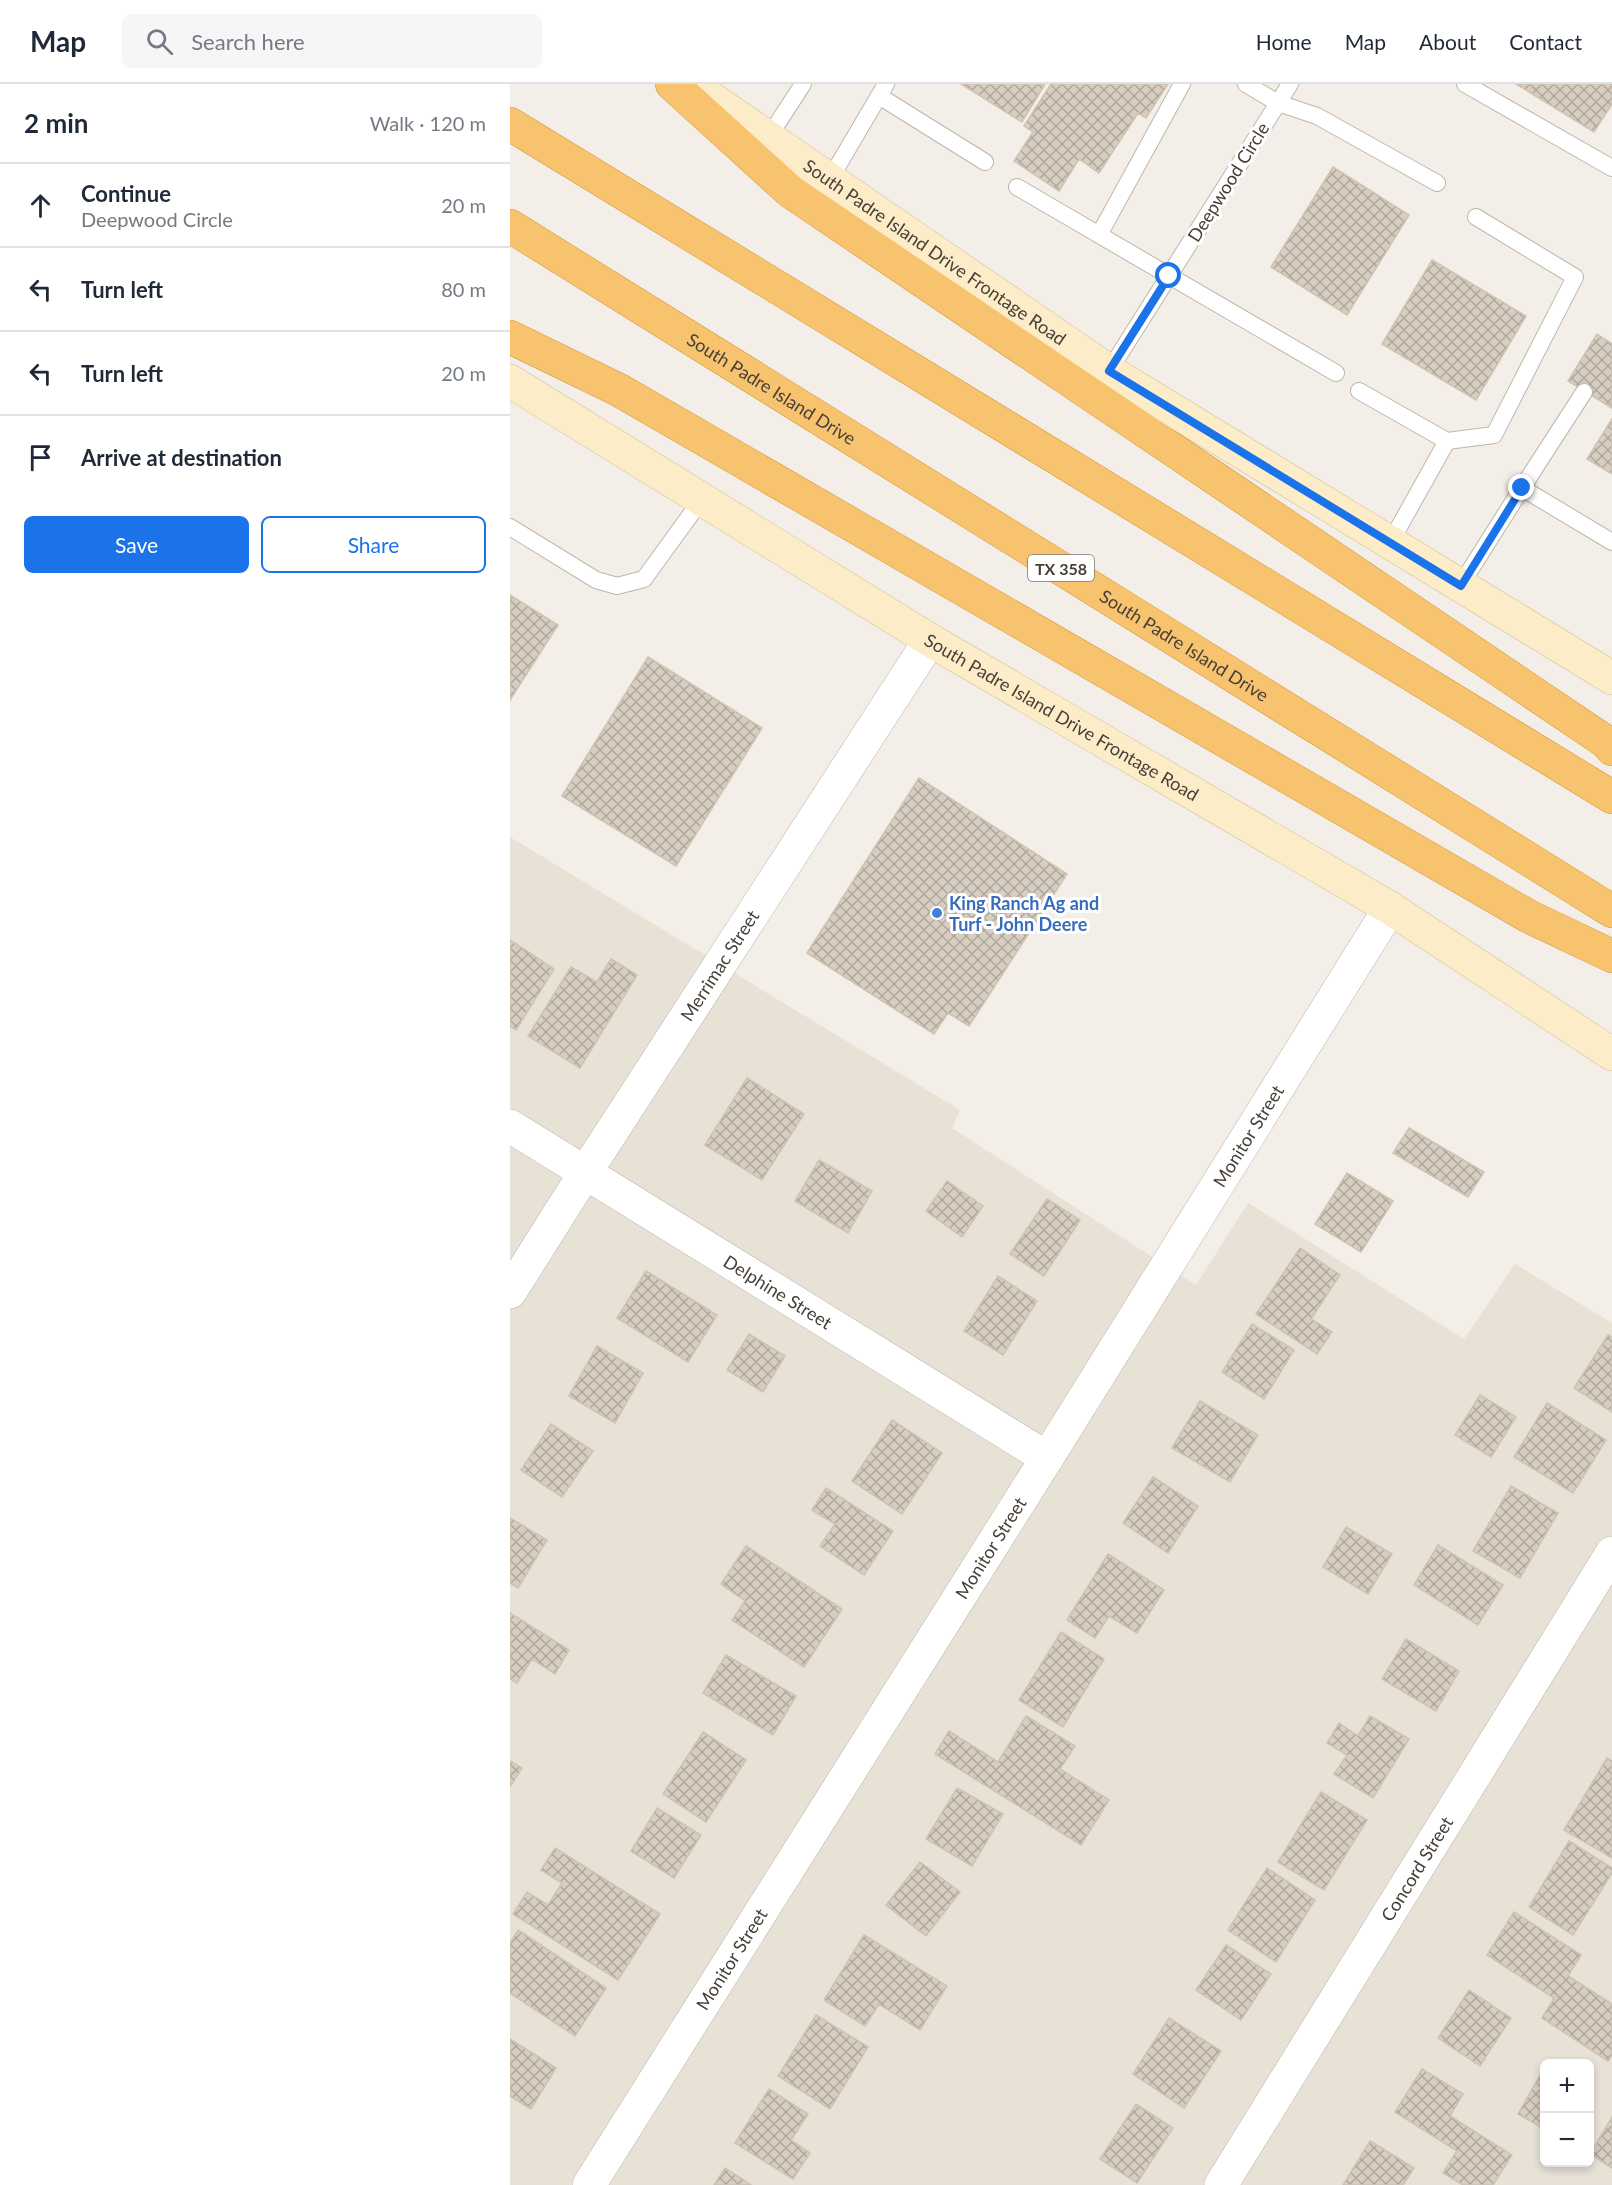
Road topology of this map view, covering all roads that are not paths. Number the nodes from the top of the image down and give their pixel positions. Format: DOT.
graph roads {
  1 [pos="672,84"];
  2 [pos="690,84"];
  3 [pos="803,84"];
  4 [pos="1182,84"];
  5 [pos="1246,84"];
  6 [pos="1290,84"];
  7 [pos="1465,84"];
  8 [pos="883,90"];
  9 [pos="1278,103"];
  10 [pos="510,124"];
  11 [pos="768,138"];
  12 [pos="985,162"];
  13 [pos="1612,168"];
  14 [pos="830,179"];
  15 [pos="1437,183"];
  16 [pos="1017,187"];
  17 [pos="1476,217"];
  18 [pos="510,226"];
  19 [pos="1099,234"];
  20 [pos="1169,276"];
  21 [pos="510,337"];
  22 [pos="1109,371"];
  23 [pos="1336,373"];
  24 [pos="510,381"];
  25 [pos="1359,391"];
  26 [pos="1584,392"];
  27 [pos="1447,441"];
  28 [pos="1522,488"];
  29 [pos="702,499"];
  30 [pos="510,528"];
  31 [pos="1612,542"];
  32 [pos="1390,543"];
  33 [pos="1461,586"];
  34 [pos="930,640"];
  35 [pos="1612,678"];
  36 [pos="1612,749"];
  37 [pos="1612,797"];
  38 [pos="1390,908"];
  39 [pos="1612,911"];
  40 [pos="1612,956"];
  41 [pos="1612,1054"];
  42 [pos="510,1126"];
  43 [pos="585,1173"];
  44 [pos="510,1292"];
  45 [pos="1047,1458"];
  46 [pos="1612,1553"];
  47 [pos="589,2185"];
  48 [pos="1221,2185"];
  1 -- 36 [label="highway"];
  2 -- 11 [label="main road, South Padre Island Drive Frontage Road"];
  3 -- 11 [label="lane"];
  4 -- 19 [label="lane"];
  5 -- 9 [label="lane"];
  6 -- 9 [label="lane, Deepwood Circle"];
  7 -- 13 [label="lane"];
  8 -- 12 [label="lane"];
  8 -- 14 [label="lane"];
  9 -- 15 [label="lane"];
  9 -- 20 [label="lane, Deepwood Circle"];
  10 -- 37 [label="highway"];
  11 -- 14 [label="main road, South Padre Island Drive Frontage Road"];
  14 -- 22 [label="main road, South Padre Island Drive Frontage Road"];
  16 -- 19 [label="lane"];
  17 -- 27 [label="lane"];
  18 -- 39 [label="highway, South Padre Island Drive / TX 358"];
  19 -- 20 [label="lane"];
  20 -- 22 [label="lane, Deepwood Circle"];
  20 -- 23 [label="lane"];
  21 -- 40 [label="highway"];
  22 -- 32 [label="main road, South Padre Island Drive Frontage Road"];
  24 -- 29 [label="main road, South Padre Island Drive Frontage Road"];
  25 -- 27 [label="lane"];
  26 -- 28 [label="lane"];
  27 -- 32 [label="lane"];
  28 -- 31 [label="lane"];
  28 -- 33 [label="lane"];
  29 -- 30 [label="lane"];
  29 -- 34 [label="main road, South Padre Island Drive Frontage Road"];
  32 -- 33 [label="main road, South Padre Island Drive Frontage Road"];
  33 -- 35 [label="main road, South Padre Island Drive Frontage Road"];
  34 -- 38 [label="main road, South Padre Island Drive Frontage Road"];
  34 -- 43 [label="street, Merrimac Street"];
  38 -- 41 [label="main road, South Padre Island Drive Frontage Road"];
  38 -- 45 [label="street, Monitor Street"];
  42 -- 43 [label="street, Delphine Street"];
  43 -- 44 [label="street, Merrimac Street"];
  43 -- 45 [label="street, Delphine Street"];
  45 -- 47 [label="street, Monitor Street"];
  46 -- 48 [label="street, Concord Street"];
}
